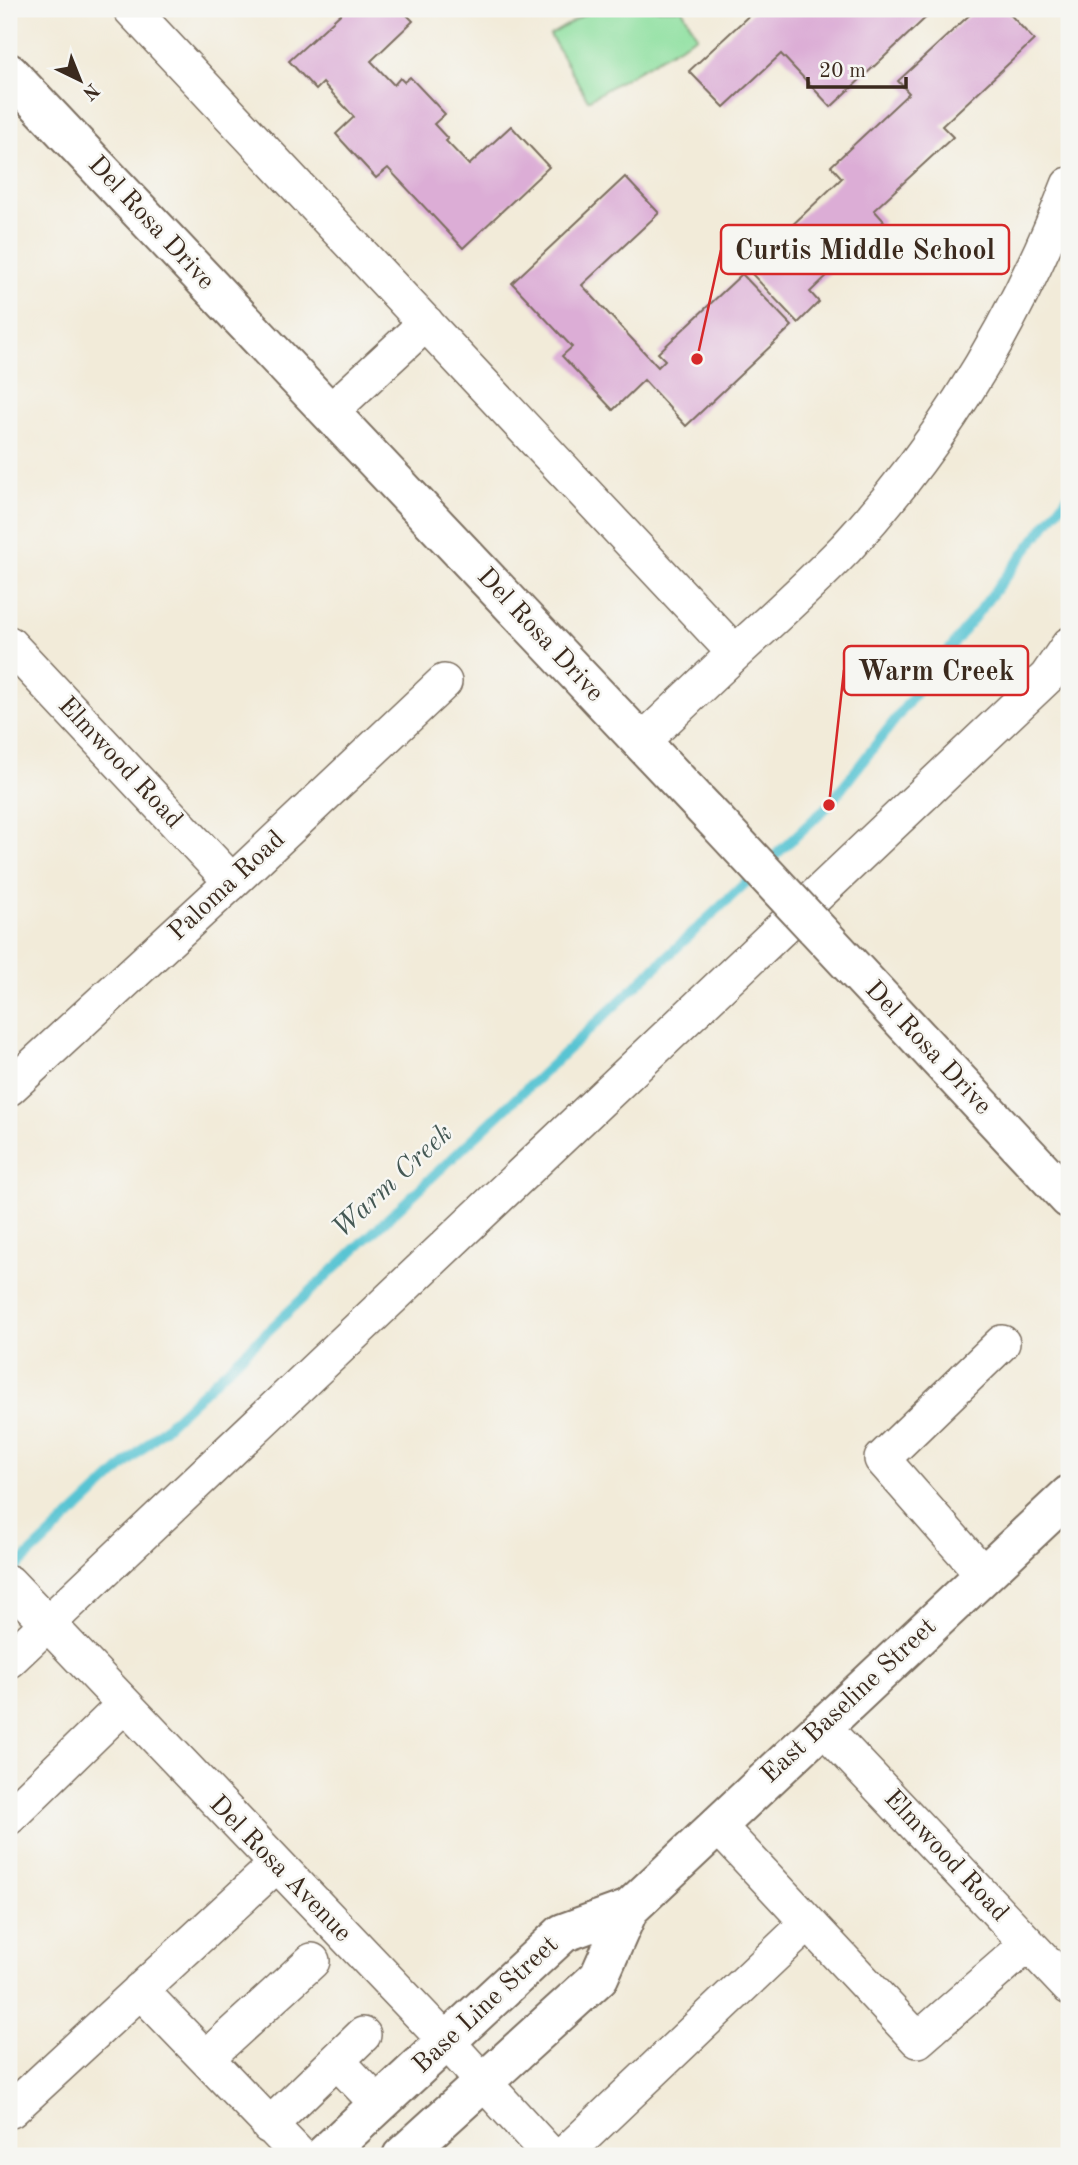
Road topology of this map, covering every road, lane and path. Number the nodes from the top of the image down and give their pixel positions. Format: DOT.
graph roads {
  1 [pos="131,9"];
  2 [pos="9,73"];
  3 [pos="1069,186"];
  4 [pos="426,323"];
  5 [pos="330,412"];
  6 [pos="9,644"];
  7 [pos="1069,645"];
  8 [pos="735,653"];
  9 [pos="443,682"];
  10 [pos="641,742"];
  11 [pos="232,882"];
  12 [pos="9,1088"];
  13 [pos="1069,1199"];
  14 [pos="1002,1343"];
  15 [pos="1069,1495"];
  16 [pos="984,1575"];
  17 [pos="15,1590"];
  18 [pos="46,1624"];
  19 [pos="9,1660"];
  20 [pos="124,1705"];
  21 [pos="822,1726"];
  22 [pos="9,1817"];
  23 [pos="717,1825"];
  24 [pos="276,1865"];
  25 [pos="629,1909"];
  26 [pos="808,1923"];
  27 [pos="1028,1944"];
  28 [pos="312,1961"];
  29 [pos="1069,1987"];
  30 [pos="140,1990"];
  31 [pos="363,2035"];
  32 [pos="446,2041"];
  33 [pos="206,2058"];
  34 [pos="337,2061"];
  35 [pos="484,2082"];
  36 [pos="378,2104"];
  37 [pos="11,2110"];
  38 [pos="269,2126"];
  39 [pos="300,2156"];
  40 [pos="323,2156"];
  41 [pos="402,2156"];
  42 [pos="551,2156"];
  43 [pos="563,2156"];
  1 -- 4 [label="street"];
  2 -- 5 [label="main road, Del Rosa Drive"];
  3 -- 8 [label="street"];
  4 -- 5 [label="street"];
  4 -- 8 [label="street"];
  5 -- 10 [label="main road, Del Rosa Drive"];
  6 -- 11 [label="street, Elmwood Road"];
  7 -- 18 [label="street"];
  8 -- 10 [label="street"];
  9 -- 11 [label="street, Paloma Road"];
  10 -- 13 [label="main road, Del Rosa Drive, bridge"];
  11 -- 12 [label="street, Paloma Road"];
  14 -- 16 [label="street"];
  15 -- 16 [label="main road, East Baseline Street"];
  16 -- 21 [label="main road, East Baseline Street"];
  17 -- 18 [label="street, Del Rosa Avenue"];
  18 -- 19 [label="street"];
  18 -- 20 [label="street, Del Rosa Avenue"];
  20 -- 22 [label="street"];
  20 -- 24 [label="street, Del Rosa Avenue"];
  21 -- 23 [label="main road, East Baseline Street"];
  21 -- 27 [label="street, Elmwood Road"];
  23 -- 25 [label="main road, East Baseline Street"];
  23 -- 26 [label="street"];
  24 -- 30 [label="street"];
  24 -- 32 [label="street, Del Rosa Avenue"];
  25 -- 32 [label="main road, Base Line Street"];
  25 -- 35 [label="main road, Base Line Street"];
  26 -- 27 [label="street"];
  26 -- 43 [label="street"];
  27 -- 29 [label="street, Elmwood Road"];
  28 -- 33 [label="street"];
  30 -- 33 [label="street"];
  30 -- 37 [label="street"];
  31 -- 34 [label="street"];
  32 -- 35 [label="street, Del Rosa Avenue"];
  32 -- 36 [label="main road, Base Line Street"];
  33 -- 38 [label="street"];
  34 -- 36 [label="street"];
  34 -- 38 [label="street"];
  35 -- 41 [label="main road, Base Line Street"];
  35 -- 42 [label="street, Del Rosa Avenue"];
  36 -- 40 [label="main road, Base Line Street"];
  38 -- 39 [label="street"];
}
